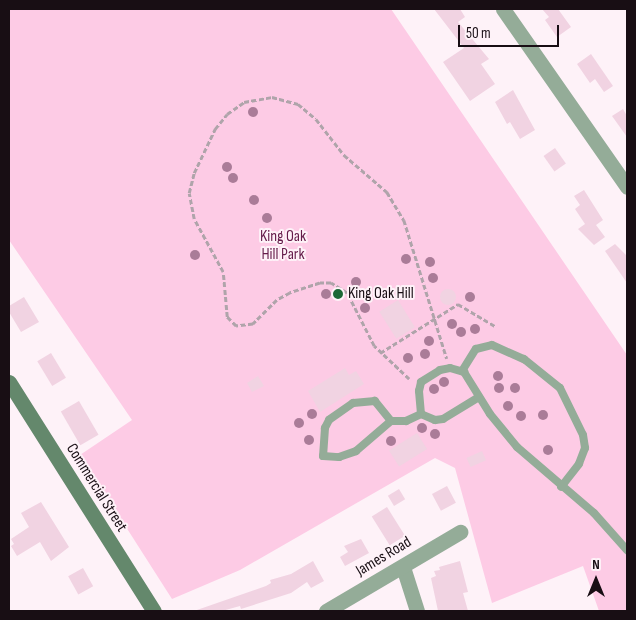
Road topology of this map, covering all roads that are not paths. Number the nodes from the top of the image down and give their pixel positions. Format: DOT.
graph roads {
  1 [pos="504,9"];
  2 [pos="627,187"];
  3 [pos="462,371"];
  4 [pos="9,382"];
  5 [pos="479,397"];
  6 [pos="422,414"];
  7 [pos="391,421"];
  8 [pos="561,487"];
  9 [pos="460,532"];
  10 [pos="627,550"];
  11 [pos="403,567"];
  12 [pos="154,611"];
  13 [pos="326,611"];
  14 [pos="416,611"];
  1 -- 2 [label="street"];
  3 -- 5 [label="lane"];
  3 -- 6 [label="lane"];
  3 -- 8 [label="lane"];
  4 -- 12 [label="main road, Commercial Street"];
  5 -- 6 [label="lane"];
  5 -- 8 [label="lane"];
  6 -- 7 [label="lane"];
  7 -- 7 [label="lane"];
  8 -- 10 [label="lane"];
  9 -- 11 [label="street, James Road"];
  11 -- 13 [label="street, James Road"];
  11 -- 14 [label="street"];
}
